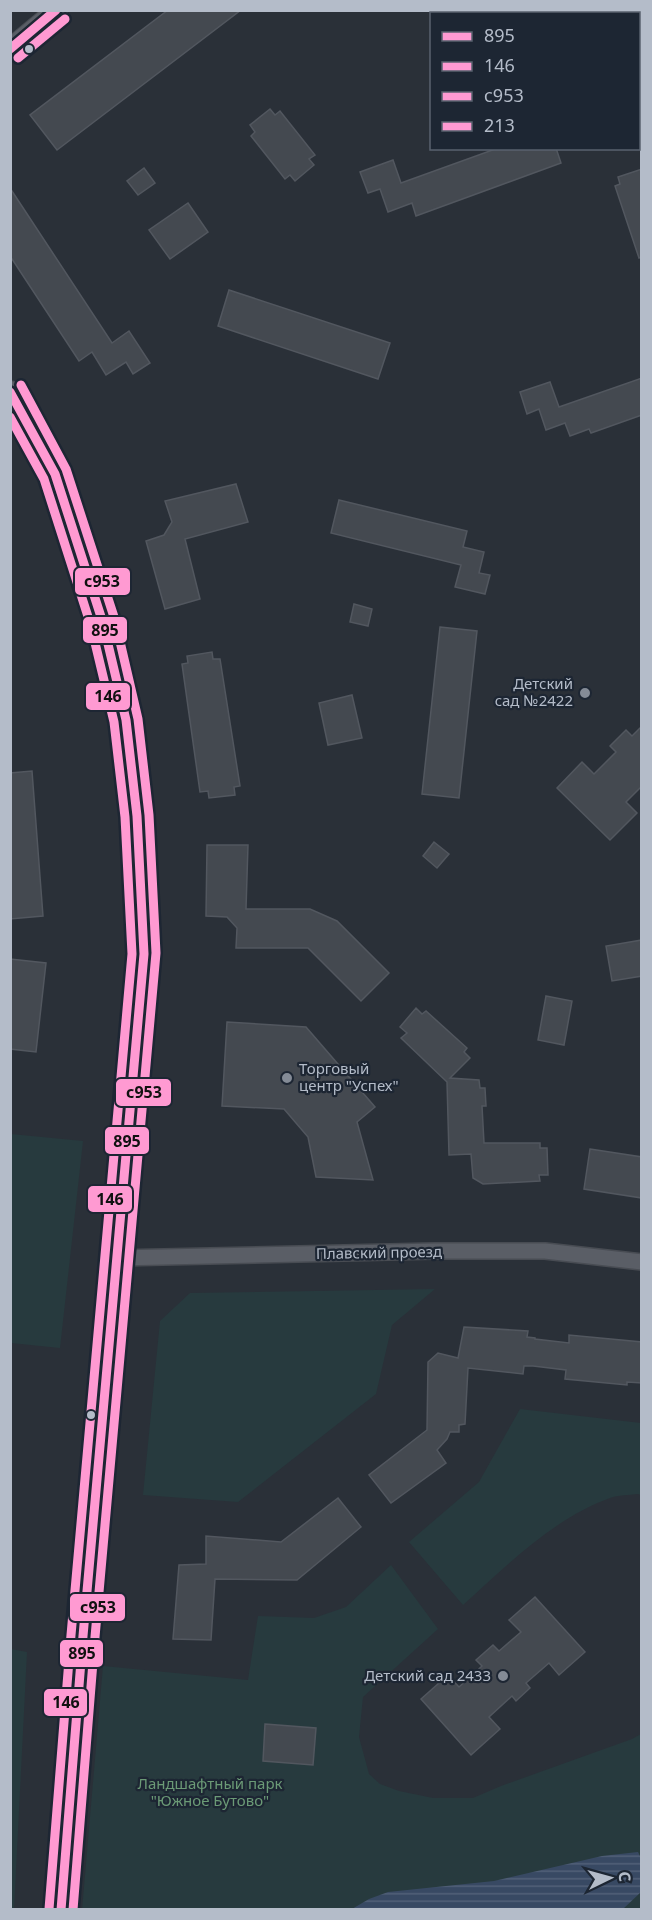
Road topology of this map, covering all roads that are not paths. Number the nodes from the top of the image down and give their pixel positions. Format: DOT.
graph roads {
  1 [pos="57,10"];
  2 [pos="10,49"];
  3 [pos="10,391"];
  4 [pos="117,1258"];
  5 [pos="642,1262"];
  6 [pos="61,1910"];
  1 -- 2 [label="street"];
  3 -- 4 [label="street"];
  4 -- 5 [label="street, Плавский проезд"];
  4 -- 6 [label="street"];
}
